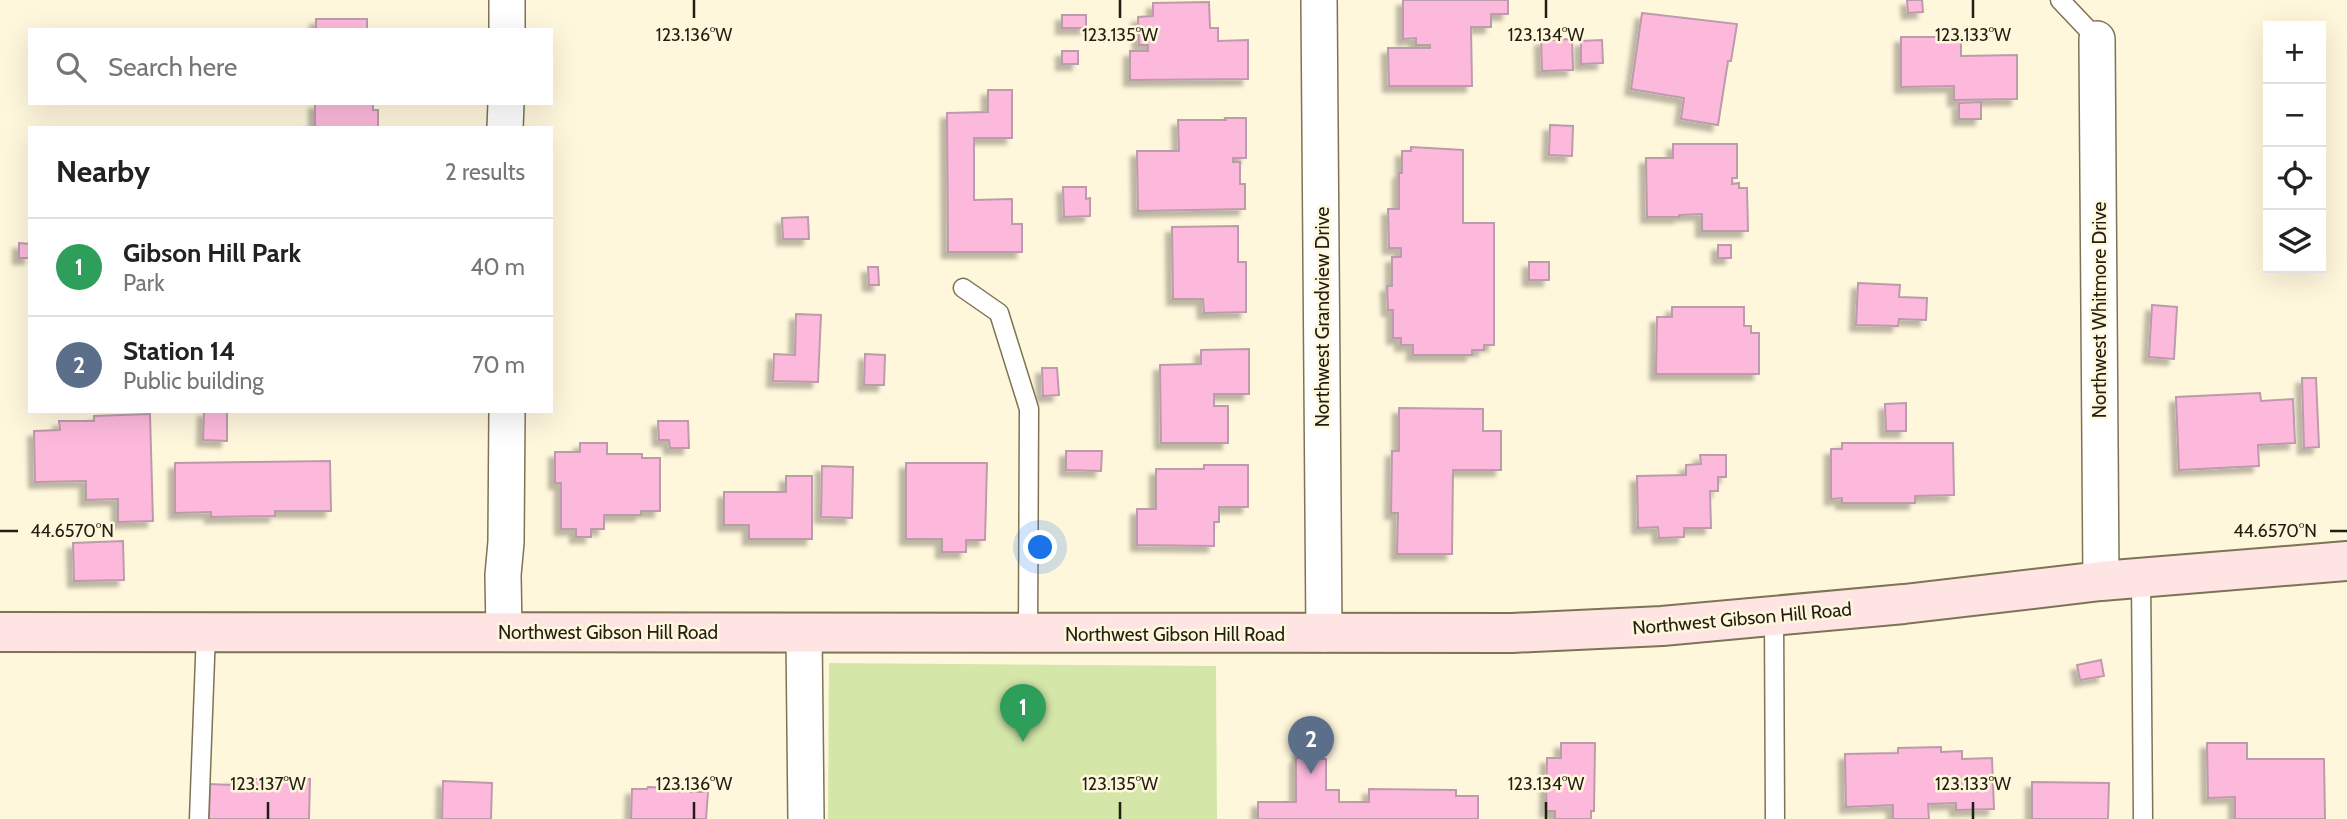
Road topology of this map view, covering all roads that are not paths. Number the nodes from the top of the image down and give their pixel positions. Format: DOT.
graph roads {
  1 [pos="507,0"];
  2 [pos="1319,0"];
  3 [pos="2060,0"];
  4 [pos="507,28"];
  5 [pos="2097,39"];
  6 [pos="506,105"];
  7 [pos="505,126"];
  8 [pos="963,288"];
  9 [pos="507,413"];
  10 [pos="2347,561"];
  11 [pos="2141,578"];
  12 [pos="2101,581"];
  13 [pos="1774,616"];
  14 [pos="0,632"];
  15 [pos="206,632"];
  16 [pos="504,632"];
  17 [pos="804,634"];
  18 [pos="1028,634"];
  19 [pos="1324,634"];
  20 [pos="198,819"];
  21 [pos="806,819"];
  22 [pos="1775,819"];
  23 [pos="2143,819"];
  1 -- 4 [label="street"];
  2 -- 19 [label="street, Northwest Grandview Drive"];
  3 -- 5 [label="lane"];
  5 -- 12 [label="street, Northwest Whitmore Drive"];
  6 -- 7 [label="street"];
  8 -- 18 [label="lane"];
  9 -- 16 [label="street"];
  10 -- 11 [label="main road, Northwest Gibson Hill Road"];
  11 -- 12 [label="main road, Northwest Gibson Hill Road"];
  11 -- 23 [label="lane"];
  12 -- 13 [label="main road, Northwest Gibson Hill Road"];
  13 -- 19 [label="main road, Northwest Gibson Hill Road"];
  13 -- 22 [label="lane"];
  14 -- 15 [label="main road, Northwest Gibson Hill Road"];
  15 -- 16 [label="main road, Northwest Gibson Hill Road"];
  15 -- 20 [label="lane"];
  16 -- 17 [label="main road, Northwest Gibson Hill Road"];
  17 -- 18 [label="main road, Northwest Gibson Hill Road"];
  17 -- 21 [label="street"];
  18 -- 19 [label="main road, Northwest Gibson Hill Road"];
}
